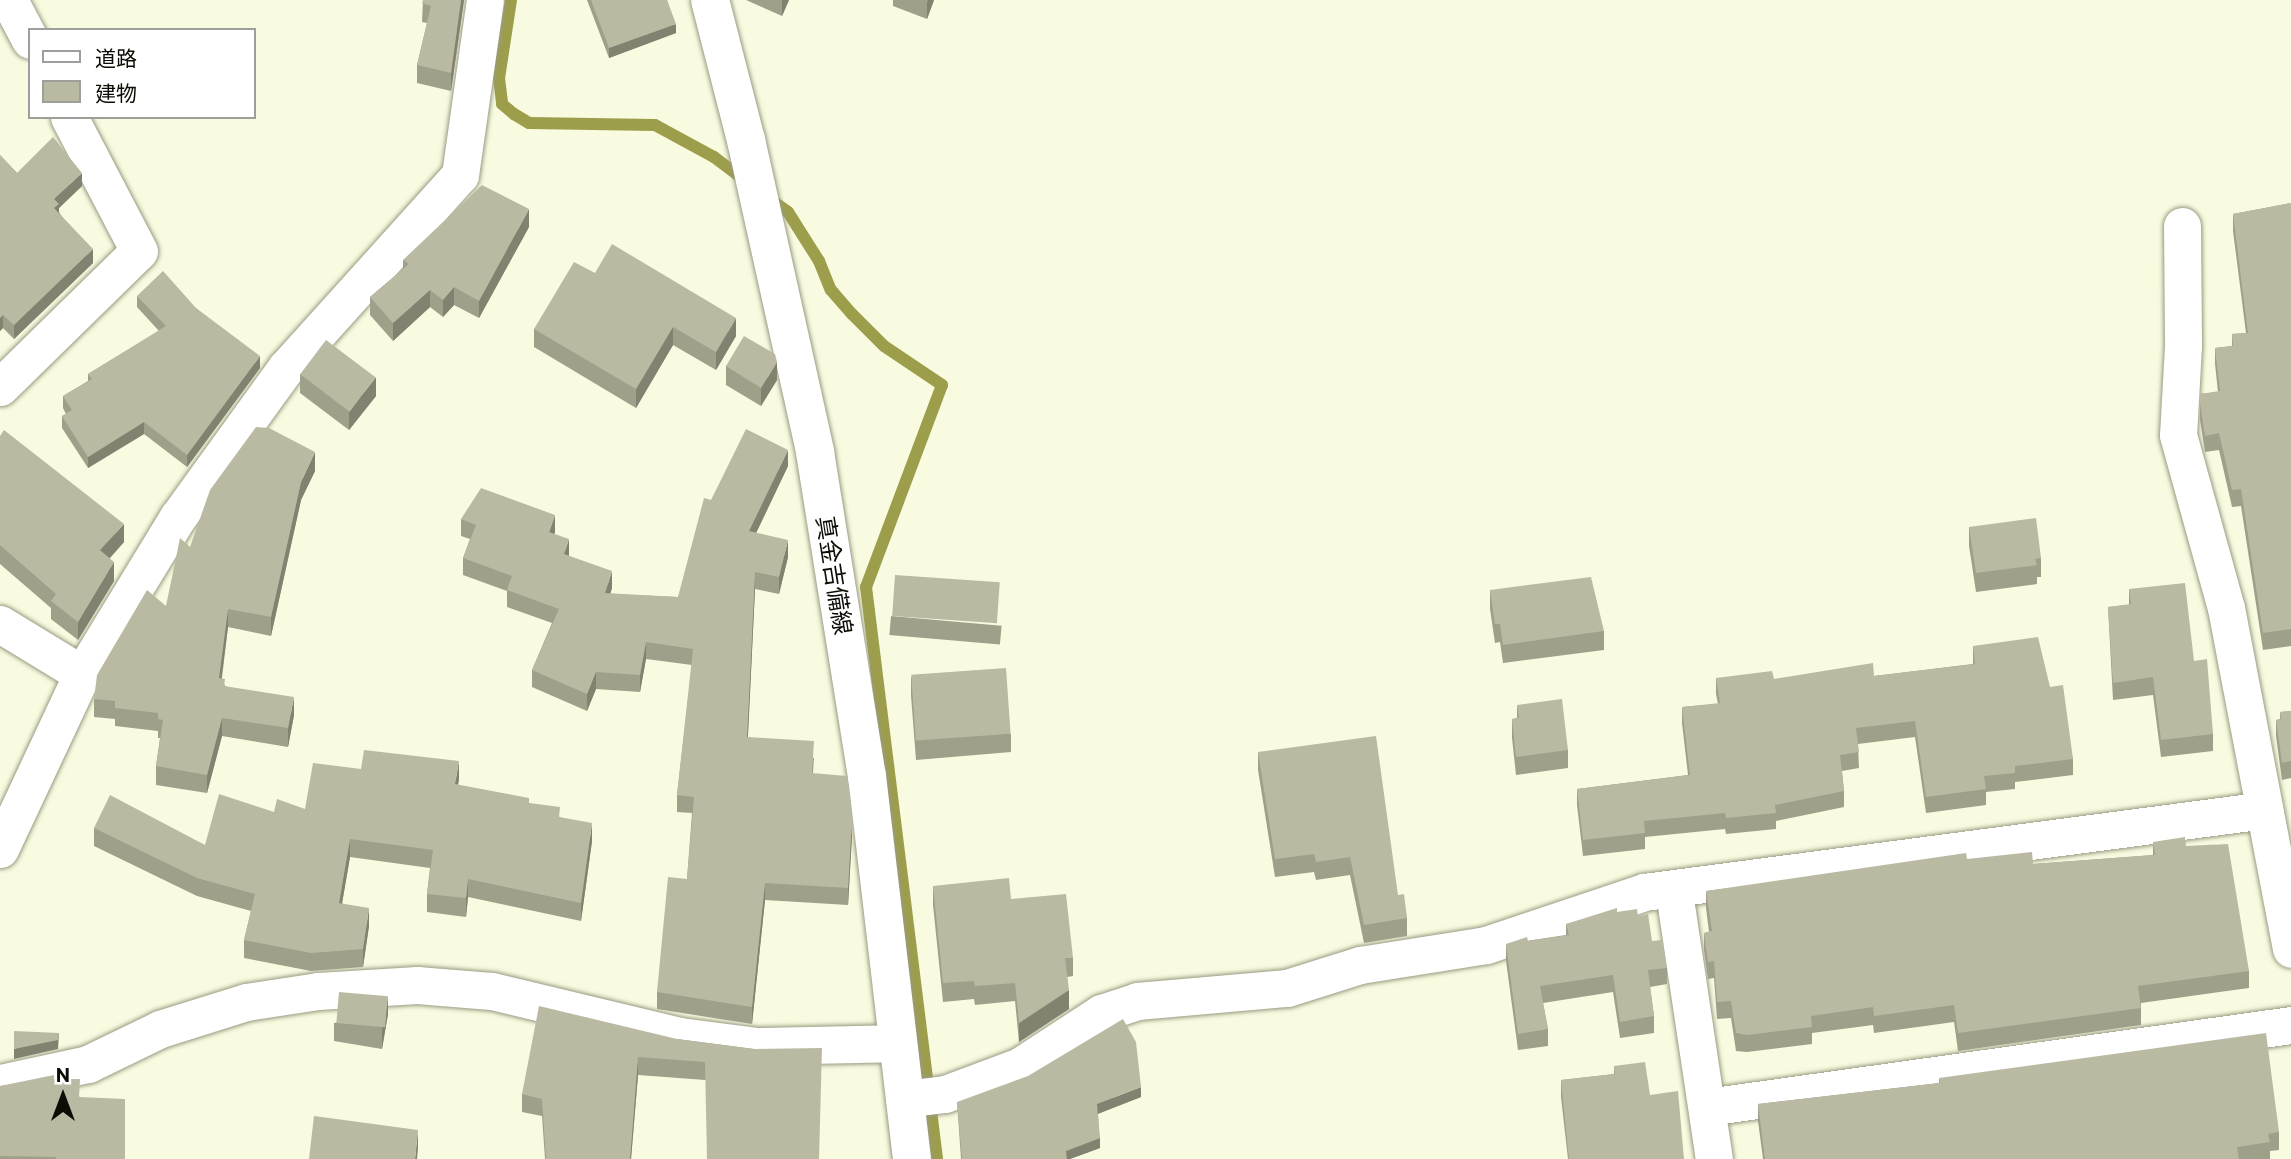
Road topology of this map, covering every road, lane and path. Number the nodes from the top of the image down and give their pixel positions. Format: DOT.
graph roads {
  1 [pos="9,0"];
  2 [pos="485,0"];
  3 [pos="710,0"];
  4 [pos="28,36"];
  5 [pos="70,119"];
  6 [pos="2182,226"];
  7 [pos="0,387"];
  8 [pos="0,624"];
  9 [pos="82,674"];
  10 [pos="2265,810"];
  11 [pos="0,849"];
  12 [pos="1674,892"];
  13 [pos="2291,949"];
  14 [pos="2291,1024"];
  15 [pos="897,1043"];
  16 [pos="0,1083"];
  17 [pos="923,1097"];
  18 [pos="1707,1107"];
  19 [pos="912,1159"];
  20 [pos="1714,1159"];
  1 -- 4 [label="street"];
  2 -- 9 [label="street"];
  3 -- 15 [label="main road, 真金吉備線"];
  5 -- 7 [label="street"];
  6 -- 10 [label="street"];
  8 -- 9 [label="street"];
  9 -- 11 [label="street"];
  10 -- 12 [label="street"];
  10 -- 13 [label="street"];
  12 -- 17 [label="street"];
  12 -- 18 [label="street"];
  14 -- 18 [label="street"];
  15 -- 16 [label="street"];
  15 -- 17 [label="main road, 真金吉備線"];
  17 -- 19 [label="main road, 真金吉備線"];
  18 -- 20 [label="street"];
}
